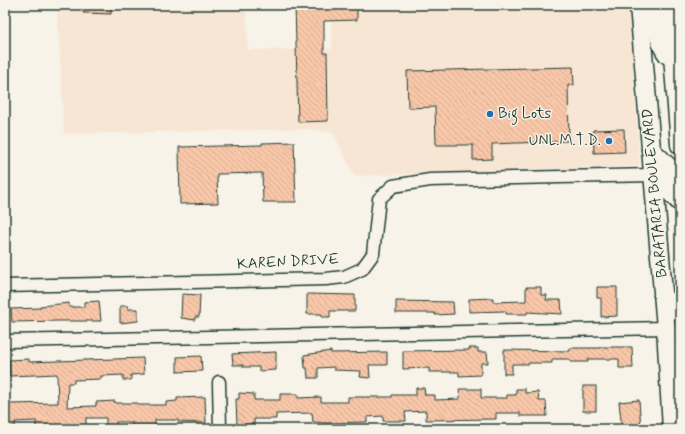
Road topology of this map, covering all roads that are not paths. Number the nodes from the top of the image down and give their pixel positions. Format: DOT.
graph roads {
  1 [pos="639,5"];
  2 [pos="655,5"];
  3 [pos="670,5"];
  4 [pos="673,59"];
  5 [pos="680,145"];
  6 [pos="651,150"];
  7 [pos="653,175"];
  8 [pos="680,178"];
  9 [pos="680,202"];
  10 [pos="5,286"];
  11 [pos="663,296"];
  12 [pos="680,312"];
  13 [pos="666,328"];
  14 [pos="5,341"];
  15 [pos="680,341"];
  16 [pos="219,382"];
  17 [pos="220,429"];
  18 [pos="672,429"];
  1 -- 6 [label="main road, BARATARIA BOULEVARD"];
  2 -- 4 [label="main road"];
  3 -- 4 [label="main road, BARATARIA BOULEVARD"];
  4 -- 5 [label="main road, BARATARIA BOULEVARD"];
  6 -- 7 [label="main road, BARATARIA BOULEVARD"];
  6 -- 8 [label="main road"];
  7 -- 9 [label="main road"];
  7 -- 10 [label="street, KAREN DRIVE"];
  7 -- 11 [label="main road, BARATARIA BOULEVARD"];
  11 -- 12 [label="main road"];
  11 -- 13 [label="main road, BARATARIA BOULEVARD"];
  13 -- 14 [label="street"];
  13 -- 15 [label="main road"];
  13 -- 18 [label="main road, BARATARIA BOULEVARD"];
  16 -- 17 [label="street"];
}
